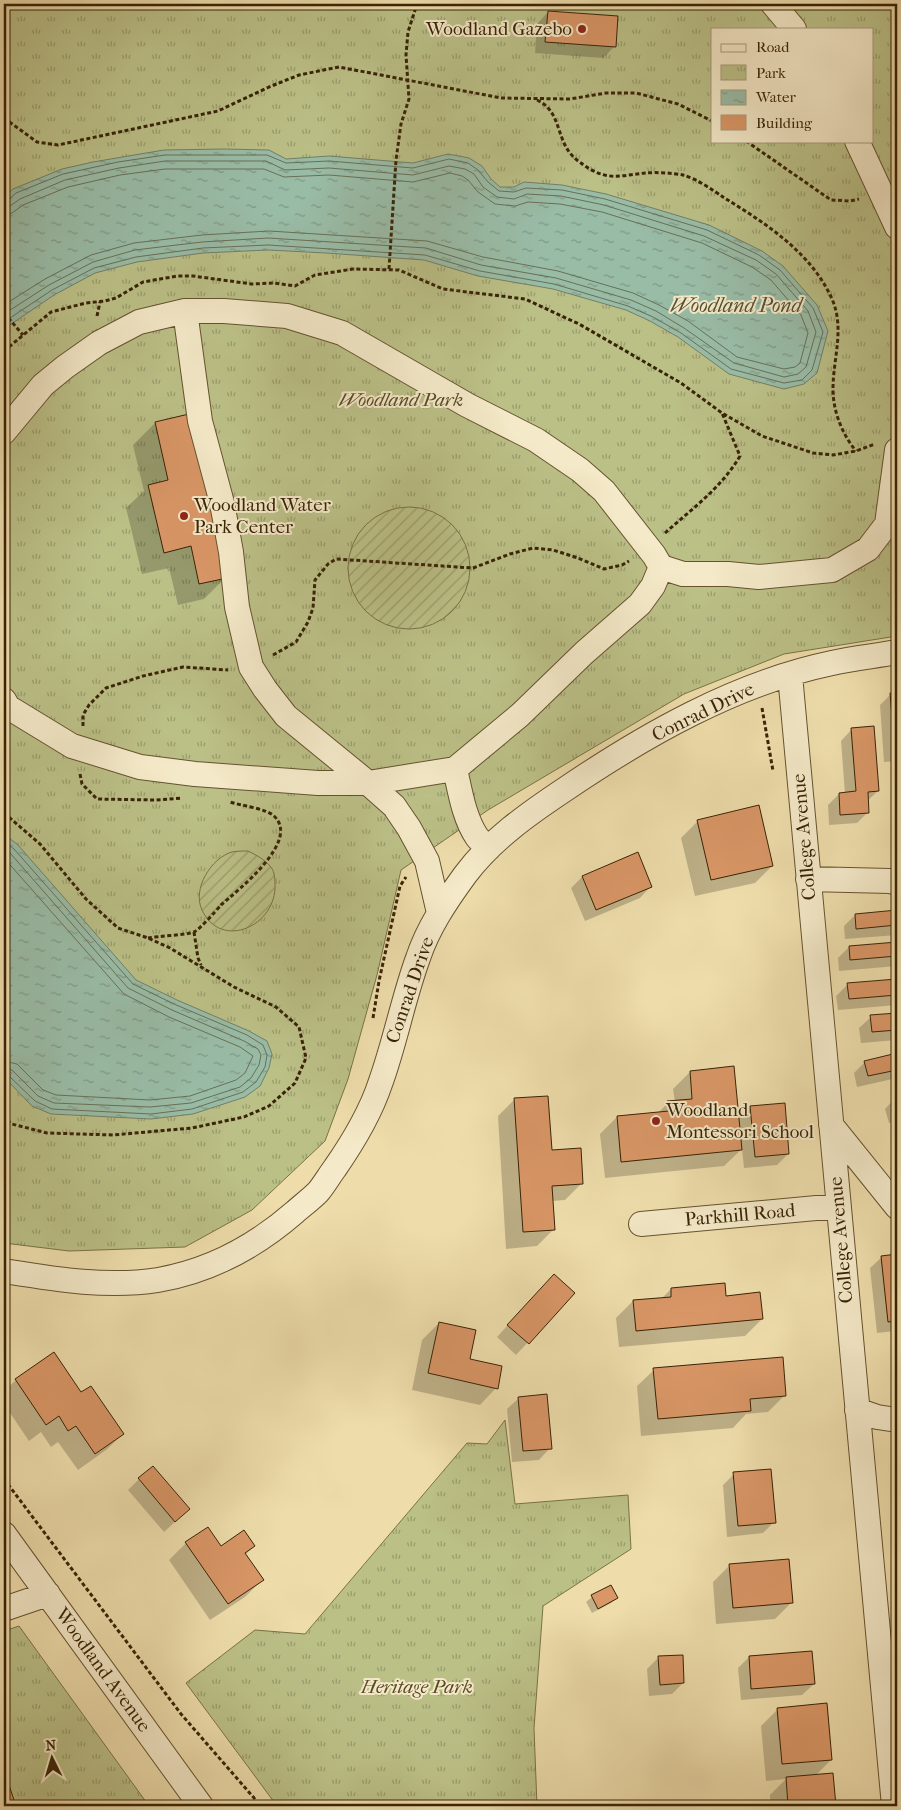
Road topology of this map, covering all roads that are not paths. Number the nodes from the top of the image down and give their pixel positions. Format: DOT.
graph roads {
  1 [pos="857,142"];
  2 [pos="897,228"];
  3 [pos="185,311"];
  4 [pos="4,432"];
  5 [pos="888,446"];
  6 [pos="654,558"];
  7 [pos="897,652"];
  8 [pos="790,674"];
  9 [pos="4,700"];
  10 [pos="455,769"];
  11 [pos="368,783"];
  12 [pos="488,848"];
  13 [pos="808,879"];
  14 [pos="897,882"];
  15 [pos="439,912"];
  16 [pos="831,1125"];
  17 [pos="838,1206"];
  18 [pos="897,1207"];
  19 [pos="641,1224"];
  20 [pos="4,1271"];
  21 [pos="857,1410"];
  22 [pos="897,1420"];
  23 [pos="4,1534"];
  24 [pos="48,1594"];
  25 [pos="4,1610"];
  26 [pos="201,1806"];
  27 [pos="894,1806"];
  1 -- 2 [label="street"];
  3 -- 4 [label="street"];
  3 -- 6 [label="street"];
  3 -- 11 [label="street"];
  5 -- 6 [label="street"];
  6 -- 10 [label="street"];
  7 -- 8 [label="street, Conrad Drive"];
  8 -- 12 [label="street, Conrad Drive"];
  8 -- 13 [label="street, College Avenue"];
  9 -- 11 [label="street"];
  10 -- 11 [label="street"];
  10 -- 12 [label="street"];
  11 -- 15 [label="street"];
  12 -- 15 [label="street, Conrad Drive"];
  13 -- 14 [label="street"];
  13 -- 16 [label="street, College Avenue"];
  15 -- 20 [label="street, Conrad Drive"];
  16 -- 17 [label="street, College Avenue"];
  16 -- 18 [label="street"];
  17 -- 19 [label="street, Parkhill Road"];
  17 -- 21 [label="street, College Avenue"];
  21 -- 22 [label="street"];
  21 -- 27 [label="street, College Avenue"];
  23 -- 24 [label="street, Woodland Avenue"];
  24 -- 25 [label="street"];
  24 -- 26 [label="street, Woodland Avenue"];
}
